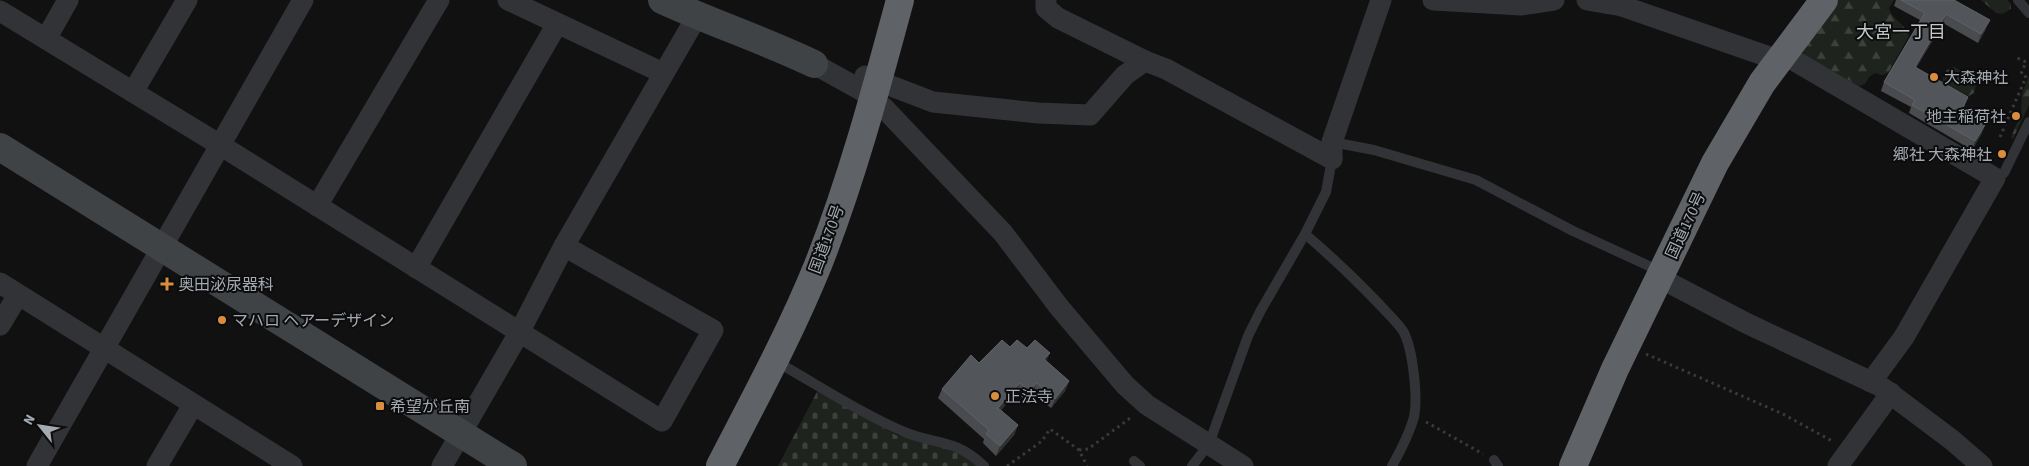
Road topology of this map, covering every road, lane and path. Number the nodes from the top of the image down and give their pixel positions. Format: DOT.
graph roads {
  1 [pos="68,0"];
  2 [pos="187,0"];
  3 [pos="303,0"];
  4 [pos="439,0"];
  5 [pos="508,0"];
  6 [pos="662,0"];
  7 [pos="900,0"];
  8 [pos="1046,0"];
  9 [pos="1381,0"];
  10 [pos="1433,0"];
  11 [pos="1554,0"];
  12 [pos="1587,0"];
  13 [pos="1824,0"];
  14 [pos="2018,0"];
  15 [pos="0,11"];
  16 [pos="2029,13"];
  17 [pos="697,16"];
  18 [pos="557,24"];
  19 [pos="46,39"];
  20 [pos="1780,57"];
  21 [pos="2015,57"];
  22 [pos="1145,61"];
  23 [pos="825,71"];
  24 [pos="663,73"];
  25 [pos="133,92"];
  26 [pos="2029,122"];
  27 [pos="2000,137"];
  28 [pos="220,146"];
  29 [pos="0,147"];
  30 [pos="1332,151"];
  31 [pos="1995,178"];
  32 [pos="317,206"];
  33 [pos="1305,234"];
  34 [pos="162,246"];
  35 [pos="564,246"];
  36 [pos="416,268"];
  37 [pos="1661,275"];
  38 [pos="0,283"];
  39 [pos="18,294"];
  40 [pos="0,325"];
  41 [pos="519,333"];
  42 [pos="1627,346"];
  43 [pos="105,347"];
  44 [pos="774,361"];
  45 [pos="1871,382"];
  46 [pos="1891,393"];
  47 [pos="193,404"];
  48 [pos="1147,405"];
  49 [pos="1414,415"];
  50 [pos="461,433"];
  51 [pos="1209,444"];
  52 [pos="1079,450"];
  53 [pos="1844,458"];
  54 [pos="1496,463"];
  55 [pos="37,466"];
  56 [pos="158,466"];
  57 [pos="292,466"];
  58 [pos="442,466"];
  59 [pos="513,466"];
  60 [pos="720,466"];
  61 [pos="984,466"];
  62 [pos="1007,466"];
  63 [pos="1087,466"];
  64 [pos="1192,466"];
  65 [pos="1243,466"];
  66 [pos="1392,466"];
  67 [pos="1573,466"];
  68 [pos="1982,466"];
  1 -- 19 [label="street"];
  2 -- 25 [label="street"];
  3 -- 28 [label="street"];
  4 -- 32 [label="street"];
  5 -- 18 [label="street"];
  6 -- 17 [label="street"];
  7 -- 44 [label="highway, 国道170号"];
  8 -- 22 [label="street"];
  9 -- 30 [label="street"];
  10 -- 11 [label="street"];
  12 -- 20 [label="street"];
  13 -- 20 [label="highway, 国道170号"];
  14 -- 16 [label="lane"];
  15 -- 19 [label="street"];
  17 -- 23 [label="street"];
  17 -- 24 [label="street"];
  18 -- 24 [label="street"];
  18 -- 36 [label="street"];
  19 -- 25 [label="street"];
  20 -- 31 [label="street"];
  20 -- 37 [label="highway, 国道170号"];
  21 -- 27 [label="path"];
  22 -- 23 [label="street"];
  22 -- 30 [label="street"];
  23 -- 48 [label="street"];
  24 -- 35 [label="street"];
  25 -- 28 [label="street"];
  26 -- 31 [label="lane"];
  28 -- 32 [label="street"];
  28 -- 34 [label="street"];
  29 -- 34 [label="street"];
  30 -- 33 [label="lane"];
  30 -- 37 [label="lane"];
  31 -- 45 [label="street"];
  32 -- 36 [label="street"];
  33 -- 49 [label="lane"];
  33 -- 51 [label="lane"];
  34 -- 43 [label="street"];
  34 -- 50 [label="street"];
  35 -- 41 [label="street"];
  35 -- 41 [label="street"];
  36 -- 41 [label="street"];
  37 -- 42 [label="highway, 国道170号"];
  37 -- 45 [label="street"];
  38 -- 39 [label="street"];
  39 -- 40 [label="street"];
  39 -- 43 [label="street"];
  41 -- 50 [label="street"];
  42 -- 53 [label="path"];
  42 -- 67 [label="highway, 国道170号"];
  43 -- 47 [label="street"];
  43 -- 55 [label="street"];
  44 -- 60 [label="highway, 国道170号"];
  44 -- 61 [label="lane"];
  45 -- 46 [label="street"];
  46 -- 53 [label="street"];
  46 -- 68 [label="street"];
  47 -- 56 [label="street"];
  47 -- 57 [label="street"];
  48 -- 51 [label="street"];
  48 -- 52 [label="path"];
  49 -- 54 [label="path"];
  49 -- 66 [label="lane"];
  50 -- 58 [label="street"];
  50 -- 59 [label="street"];
  51 -- 64 [label="lane"];
  51 -- 65 [label="street"];
  52 -- 62 [label="path"];
  52 -- 63 [label="path"];
}
